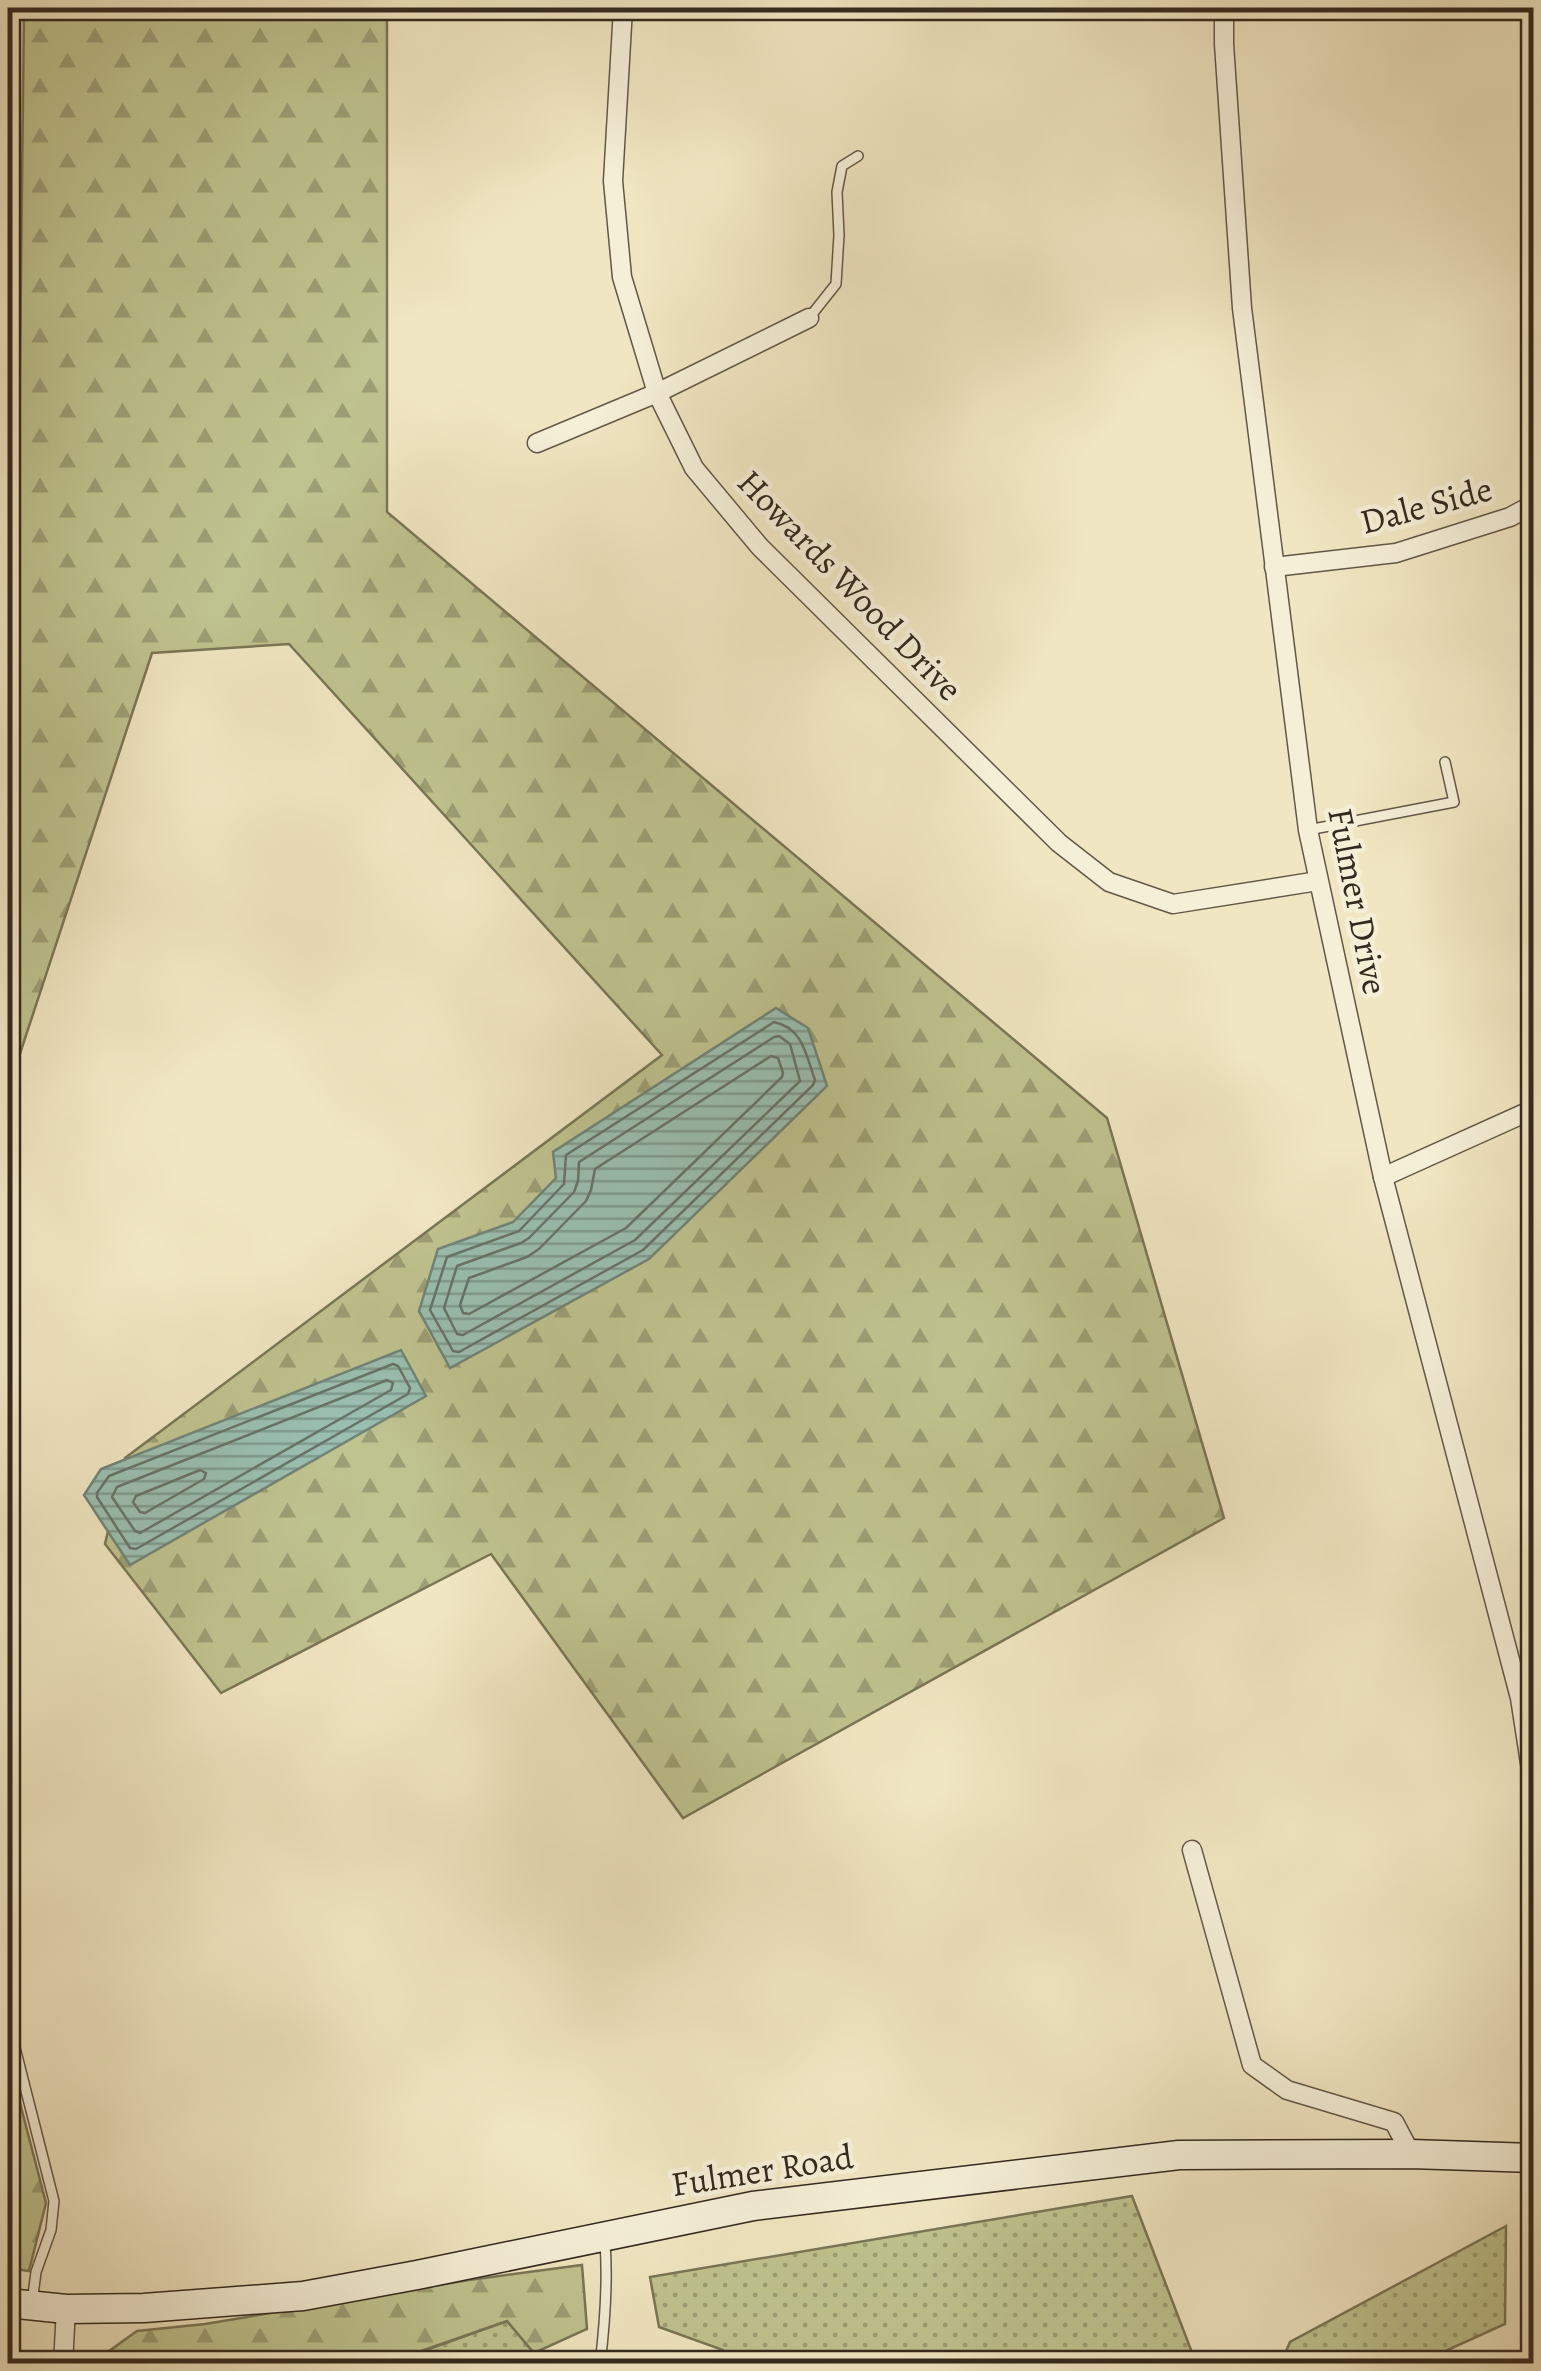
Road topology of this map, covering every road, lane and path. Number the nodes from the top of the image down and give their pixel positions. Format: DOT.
graph roads {
  1 [pos="622,8"];
  2 [pos="1224,8"];
  3 [pos="858,156"];
  4 [pos="809,318"];
  5 [pos="657,393"];
  6 [pos="537,443"];
  7 [pos="1534,504"];
  8 [pos="1274,567"];
  9 [pos="1445,762"];
  10 [pos="1308,830"];
  11 [pos="1318,881"];
  12 [pos="1534,1109"];
  13 [pos="1383,1177"];
  14 [pos="1534,1789"];
  15 [pos="1192,1850"];
  16 [pos="8,2020"];
  17 [pos="1411,2154"];
  18 [pos="1534,2158"];
  19 [pos="604,2235"];
  20 [pos="20,2305"];
  21 [pos="66,2309"];
  22 [pos="63,2364"];
  23 [pos="600,2364"];
  1 -- 5 [label="street, Howards Wood Drive"];
  2 -- 8 [label="street, Fulmer Drive"];
  3 -- 4 [label="lane"];
  4 -- 5 [label="street"];
  5 -- 6 [label="street"];
  5 -- 11 [label="street, Howards Wood Drive"];
  7 -- 8 [label="street, Dale Side"];
  8 -- 10 [label="street, Fulmer Drive"];
  9 -- 10 [label="lane"];
  10 -- 11 [label="street, Fulmer Drive"];
  11 -- 13 [label="street, Fulmer Drive"];
  12 -- 13 [label="street"];
  13 -- 14 [label="street, Fulmer Drive"];
  15 -- 17 [label="street"];
  16 -- 20 [label="lane"];
  17 -- 18 [label="street, Fulmer Road"];
  17 -- 19 [label="street, Fulmer Road"];
  19 -- 21 [label="street, Fulmer Road"];
  19 -- 23 [label="lane"];
  20 -- 21 [label="street, Fulmer Road"];
  21 -- 22 [label="street"];
}
